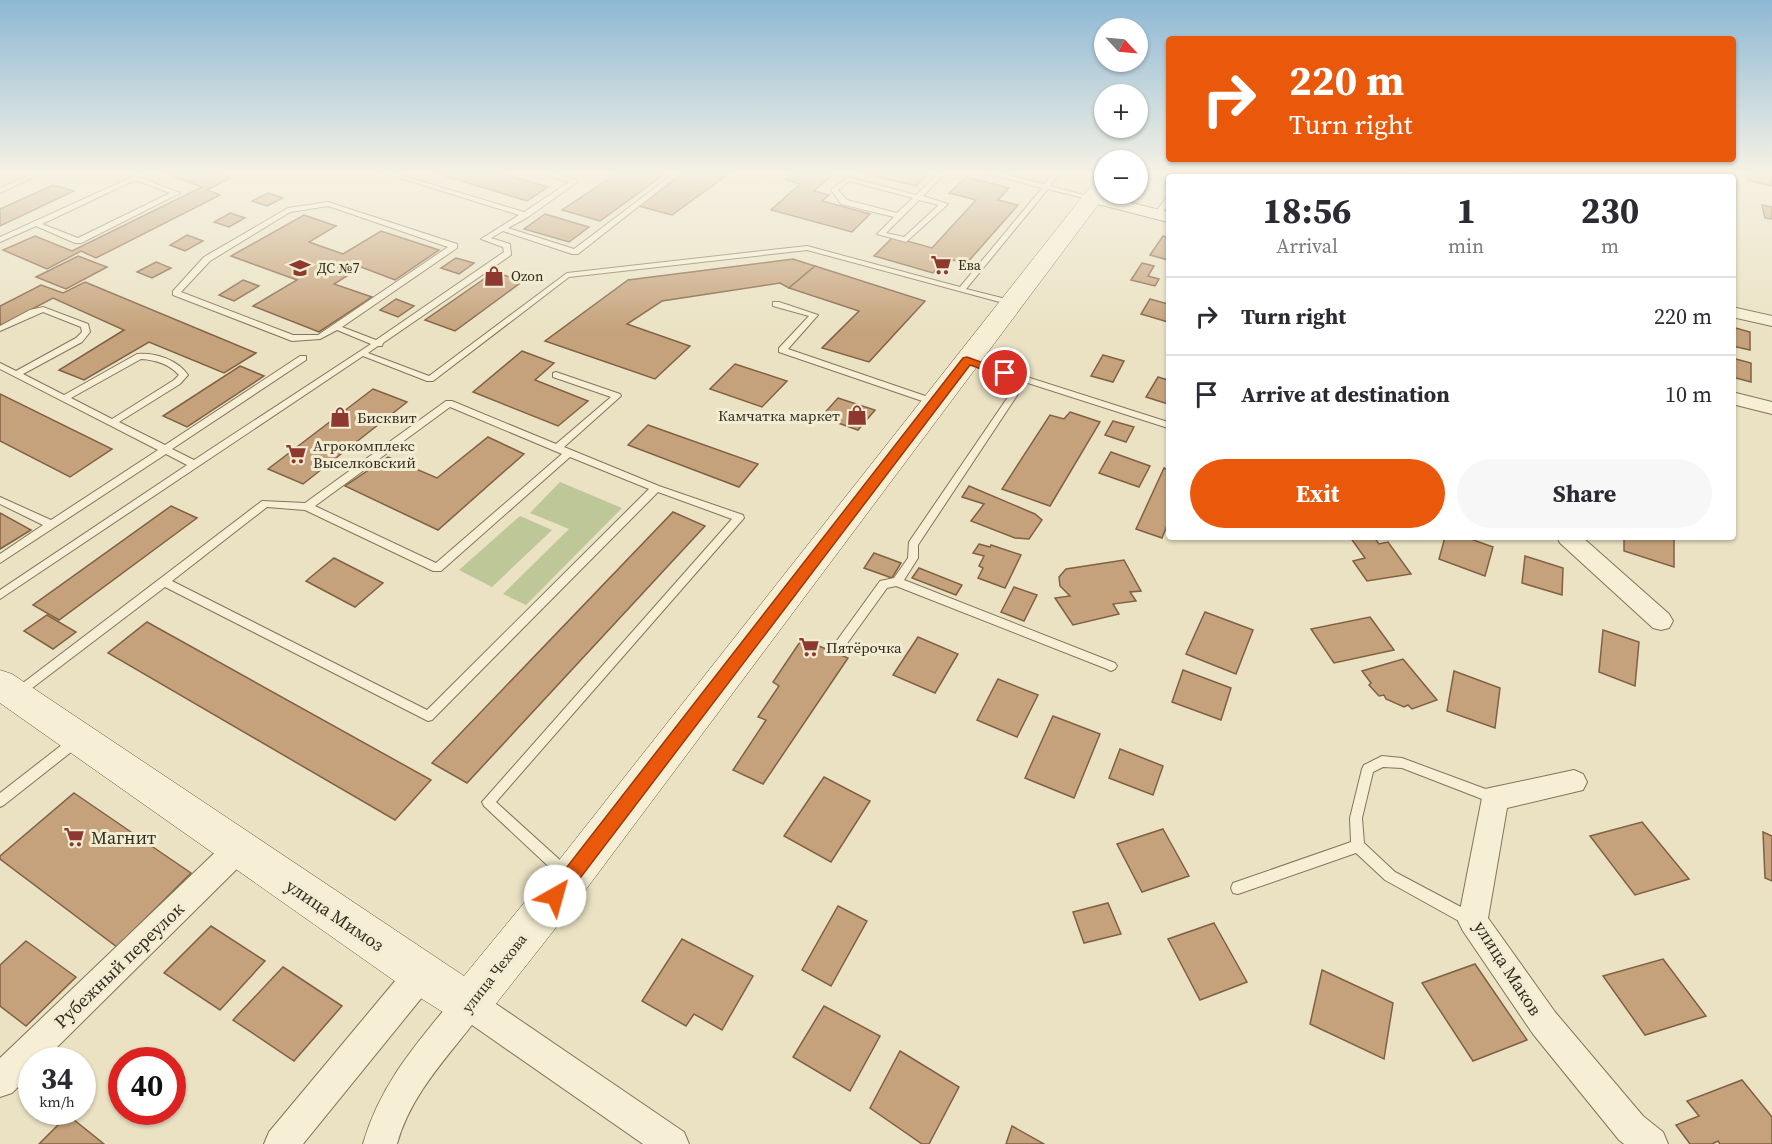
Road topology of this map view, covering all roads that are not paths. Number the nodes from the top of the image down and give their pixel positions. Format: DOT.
graph roads {
  1 [pos="33,225"];
  2 [pos="39,225"];
  3 [pos="110,225"];
  4 [pos="263,225"];
  5 [pos="392,225"];
  6 [pos="507,225"];
  7 [pos="610,225"];
  8 [pos="890,225"];
  9 [pos="921,225"];
  10 [pos="1014,225"];
  11 [pos="1071,225"];
  12 [pos="502,228"];
  13 [pos="0,240"];
  14 [pos="961,290"];
  15 [pos="1011,303"];
  16 [pos="776,304"];
  17 [pos="1736,313"];
  18 [pos="1772,321"];
  19 [pos="336,327"];
  20 [pos="0,329"];
  21 [pos="379,344"];
  22 [pos="363,354"];
  23 [pos="303,358"];
  24 [pos="967,360"];
  25 [pos="0,366"];
  26 [pos="1005,373"];
  27 [pos="16,374"];
  28 [pos="556,375"];
  29 [pos="65,398"];
  30 [pos="1736,399"];
  31 [pos="934,402"];
  32 [pos="1772,408"];
  33 [pos="113,422"];
  34 [pos="1166,424"];
  35 [pos="557,448"];
  36 [pos="165,449"];
  37 [pos="570,453"];
  38 [pos="194,464"];
  39 [pos="656,488"];
  40 [pos="0,500"];
  41 [pos="307,507"];
  42 [pos="52,525"];
  43 [pos="1571,540"];
  44 [pos="0,559"];
  45 [pos="165,582"];
  46 [pos="897,582"];
  47 [pos="0,595"];
  48 [pos="1661,621"];
  49 [pos="838,646"];
  50 [pos="1111,666"];
  51 [pos="8,689"];
  52 [pos="78,739"];
  53 [pos="1574,782"];
  54 [pos="1496,798"];
  55 [pos="0,801"];
  56 [pos="1358,846"];
  57 [pos="238,849"];
  58 [pos="570,878"];
  59 [pos="1238,888"];
  60 [pos="1473,921"];
  61 [pos="420,974"];
  62 [pos="469,1004"];
  63 [pos="0,1081"];
  64 [pos="281,1144"];
  65 [pos="380,1144"];
  66 [pos="672,1144"];
  67 [pos="1651,1144"];
  1 -- 13 [label="lane"];
  2 -- 3 [label="lane"];
  4 -- 19 [label="lane"];
  5 -- 19 [label="lane"];
  6 -- 12 [label="lane"];
  7 -- 12 [label="lane"];
  8 -- 9 [label="lane"];
  10 -- 14 [label="lane"];
  11 -- 15 [label="street, улица Чехова"];
  12 -- 21 [label="lane"];
  14 -- 15 [label="lane"];
  14 -- 22 [label="lane"];
  15 -- 24 [label="street, улица Чехова"];
  16 -- 31 [label="lane"];
  17 -- 18 [label="street"];
  19 -- 21 [label="lane"];
  20 -- 27 [label="lane"];
  21 -- 22 [label="lane"];
  22 -- 38 [label="lane"];
  23 -- 36 [label="lane"];
  24 -- 26 [label="lane"];
  24 -- 31 [label="street, улица Чехова"];
  25 -- 27 [label="lane"];
  26 -- 34 [label="lane"];
  26 -- 46 [label="lane"];
  27 -- 29 [label="lane"];
  28 -- 35 [label="lane"];
  29 -- 33 [label="lane"];
  29 -- 33 [label="lane"];
  30 -- 32 [label="street"];
  31 -- 58 [label="street, улица Чехова"];
  33 -- 36 [label="lane"];
  35 -- 37 [label="lane"];
  35 -- 41 [label="lane"];
  36 -- 38 [label="lane"];
  36 -- 42 [label="lane"];
  37 -- 39 [label="lane"];
  37 -- 41 [label="lane"];
  38 -- 47 [label="lane"];
  39 -- 45 [label="lane"];
  39 -- 58 [label="lane"];
  40 -- 42 [label="lane"];
  41 -- 45 [label="lane"];
  42 -- 44 [label="lane"];
  43 -- 48 [label="street"];
  45 -- 51 [label="lane"];
  46 -- 49 [label="lane"];
  46 -- 50 [label="lane"];
  51 -- 52 [label="street, улица Мимоз"];
  52 -- 55 [label="lane"];
  52 -- 57 [label="street, улица Мимоз"];
  53 -- 54 [label="street"];
  54 -- 56 [label="lane"];
  54 -- 60 [label="street, улица Маков"];
  56 -- 59 [label="lane"];
  56 -- 60 [label="lane"];
  57 -- 61 [label="street, улица Мимоз"];
  57 -- 63 [label="street, Рубежный переулок"];
  58 -- 62 [label="street, улица Чехова"];
  60 -- 67 [label="street, улица Маков"];
  61 -- 62 [label="street, улица Мимоз"];
  61 -- 64 [label="street"];
  62 -- 65 [label="street, улица Чехова"];
  62 -- 66 [label="street, улица Мимоз"];
}
